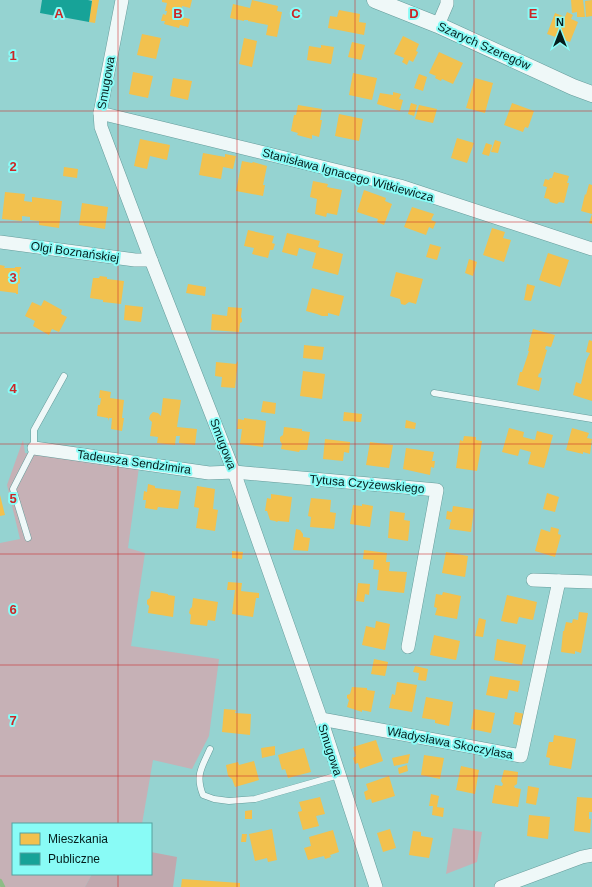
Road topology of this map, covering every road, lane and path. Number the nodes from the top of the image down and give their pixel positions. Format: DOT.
graph roads {
  1 [pos="122,0"];
  2 [pos="375,0"];
  3 [pos="447,0"];
  4 [pos="438,25"];
  5 [pos="592,94"];
  6 [pos="100,113"];
  7 [pos="0,242"];
  8 [pos="592,249"];
  9 [pos="151,260"];
  10 [pos="64,376"];
  11 [pos="434,393"];
  12 [pos="592,419"];
  13 [pos="34,448"];
  14 [pos="234,472"];
  15 [pos="28,538"];
  16 [pos="533,580"];
  17 [pos="559,581"];
  18 [pos="592,582"];
  19 [pos="408,647"];
  20 [pos="321,719"];
  21 [pos="210,749"];
  22 [pos="339,775"];
  23 [pos="592,855"];
  24 [pos="376,887"];
  25 [pos="501,887"];
  1 -- 6 [label="street, Smugowa"];
  2 -- 4 [label="street, Szarych Szeregów"];
  3 -- 4 [label="street"];
  4 -- 5 [label="street, Szarych Szeregów"];
  6 -- 8 [label="street, Stanisława Ignacego Witkiewicza"];
  6 -- 9 [label="street, Smugowa"];
  7 -- 9 [label="street, Olgi Boznańskiej"];
  9 -- 14 [label="street, Smugowa"];
  10 -- 13 [label="lane"];
  11 -- 12 [label="lane"];
  13 -- 14 [label="street, Tadeusza Sendzimira"];
  13 -- 15 [label="lane"];
  14 -- 19 [label="street, Tytusa Czyżewskiego"];
  14 -- 20 [label="street, Smugowa"];
  16 -- 17 [label="street"];
  17 -- 18 [label="street"];
  17 -- 20 [label="street, Władysława Skoczylasa"];
  20 -- 22 [label="street, Smugowa"];
  21 -- 22 [label="lane"];
  22 -- 24 [label="street, Smugowa"];
  23 -- 25 [label="street"];
}
